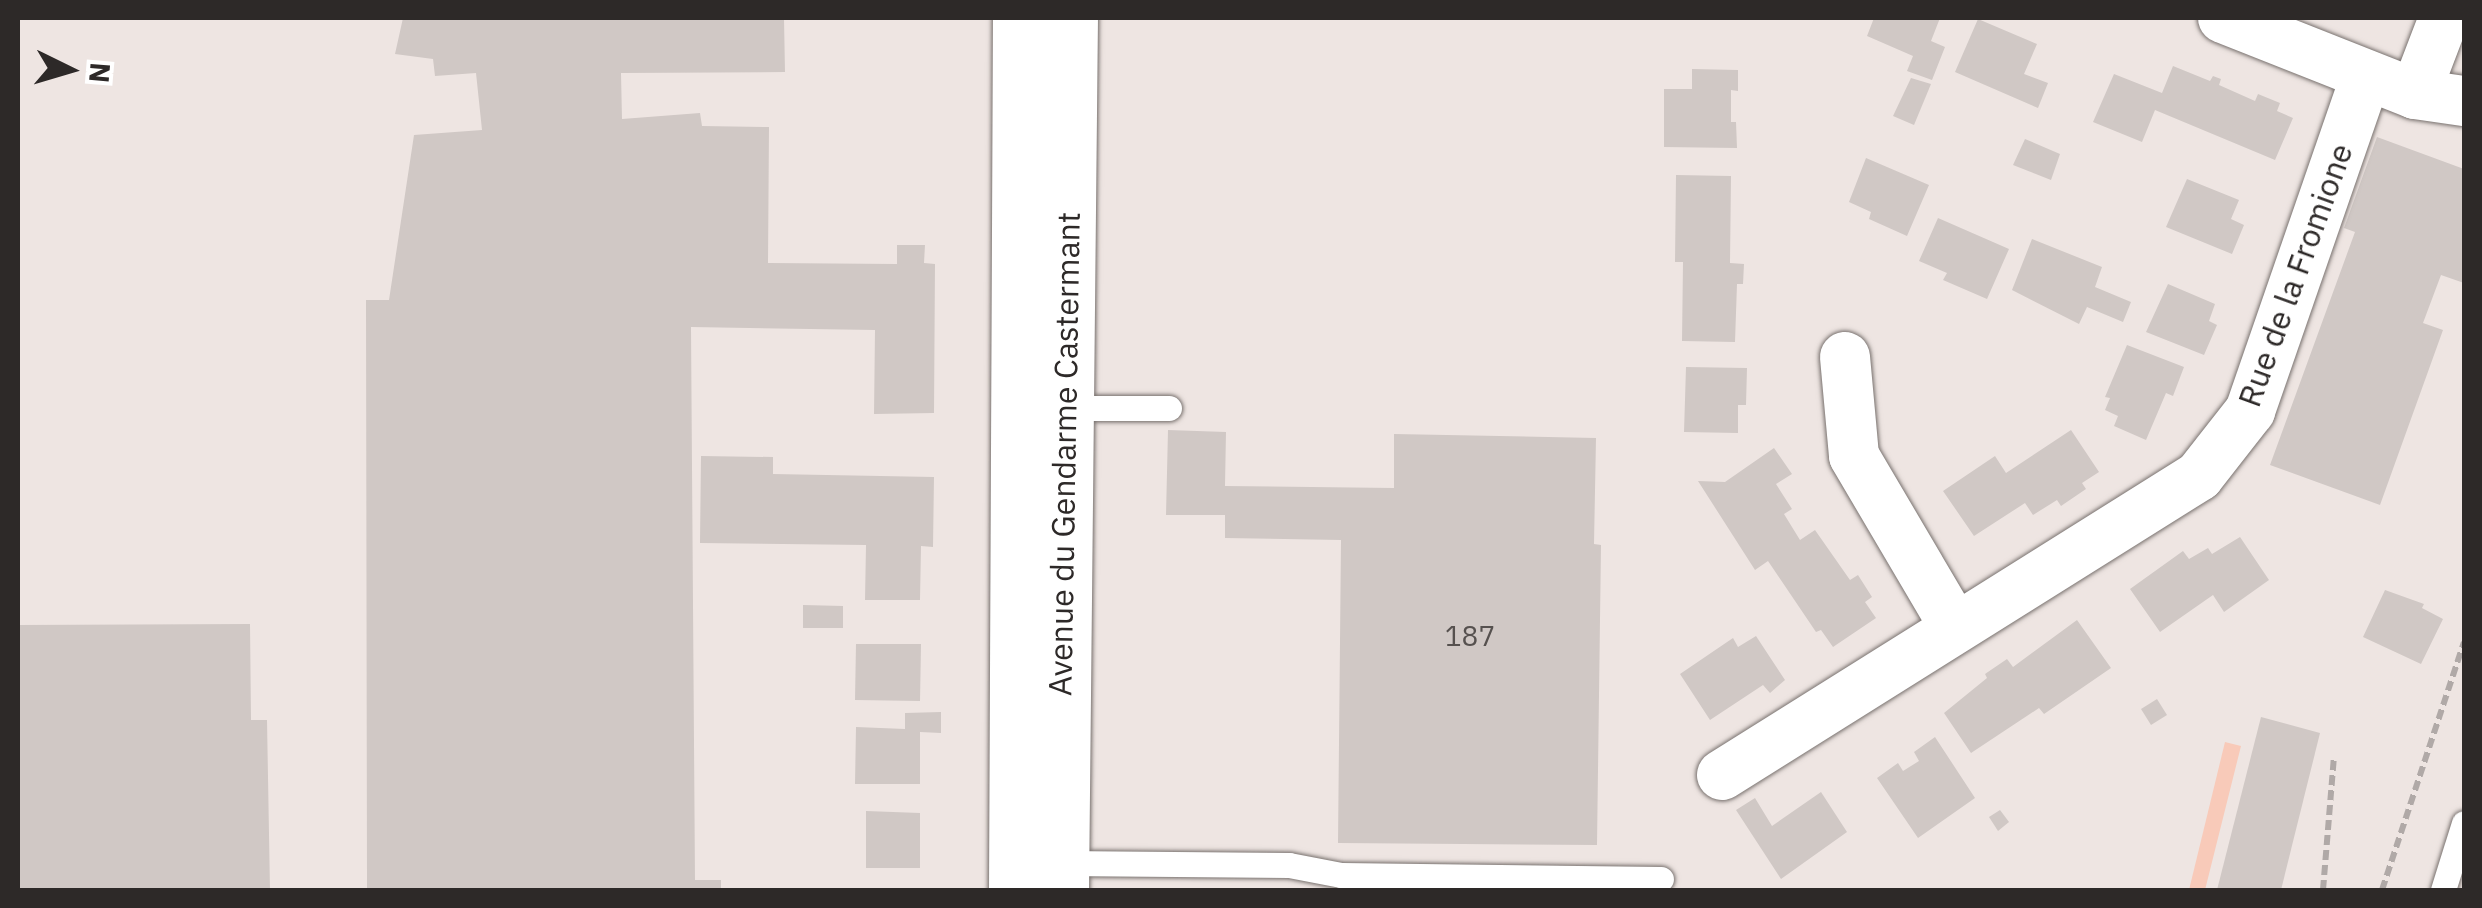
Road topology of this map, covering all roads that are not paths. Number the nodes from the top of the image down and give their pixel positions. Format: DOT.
graph roads {
  1 [pos="1020,18"];
  2 [pos="1070,18"];
  3 [pos="2223,18"];
  4 [pos="2444,18"];
  5 [pos="2366,76"];
  6 [pos="2415,94"];
  7 [pos="2464,100"];
  8 [pos="1845,357"];
  9 [pos="1065,408"];
  10 [pos="1169,408"];
  11 [pos="1954,626"];
  12 [pos="1722,776"];
  13 [pos="2464,823"];
  14 [pos="1661,880"];
  15 [pos="1046,881"];
  16 [pos="2444,890"];
  1 -- 15 [label="main road, Avenue du Gendarme Castermant"];
  2 -- 9 [label="main road, Avenue du Gendarme Castermant"];
  3 -- 5 [label="street"];
  4 -- 6 [label="street"];
  5 -- 6 [label="street"];
  5 -- 11 [label="street, Rue de la Fromione"];
  6 -- 7 [label="street"];
  8 -- 11 [label="street"];
  9 -- 10 [label="lane"];
  9 -- 15 [label="main road, Avenue du Gendarme Castermant"];
  11 -- 12 [label="street, Rue de la Fromione"];
  13 -- 16 [label="lane"];
  14 -- 15 [label="lane"];
}
